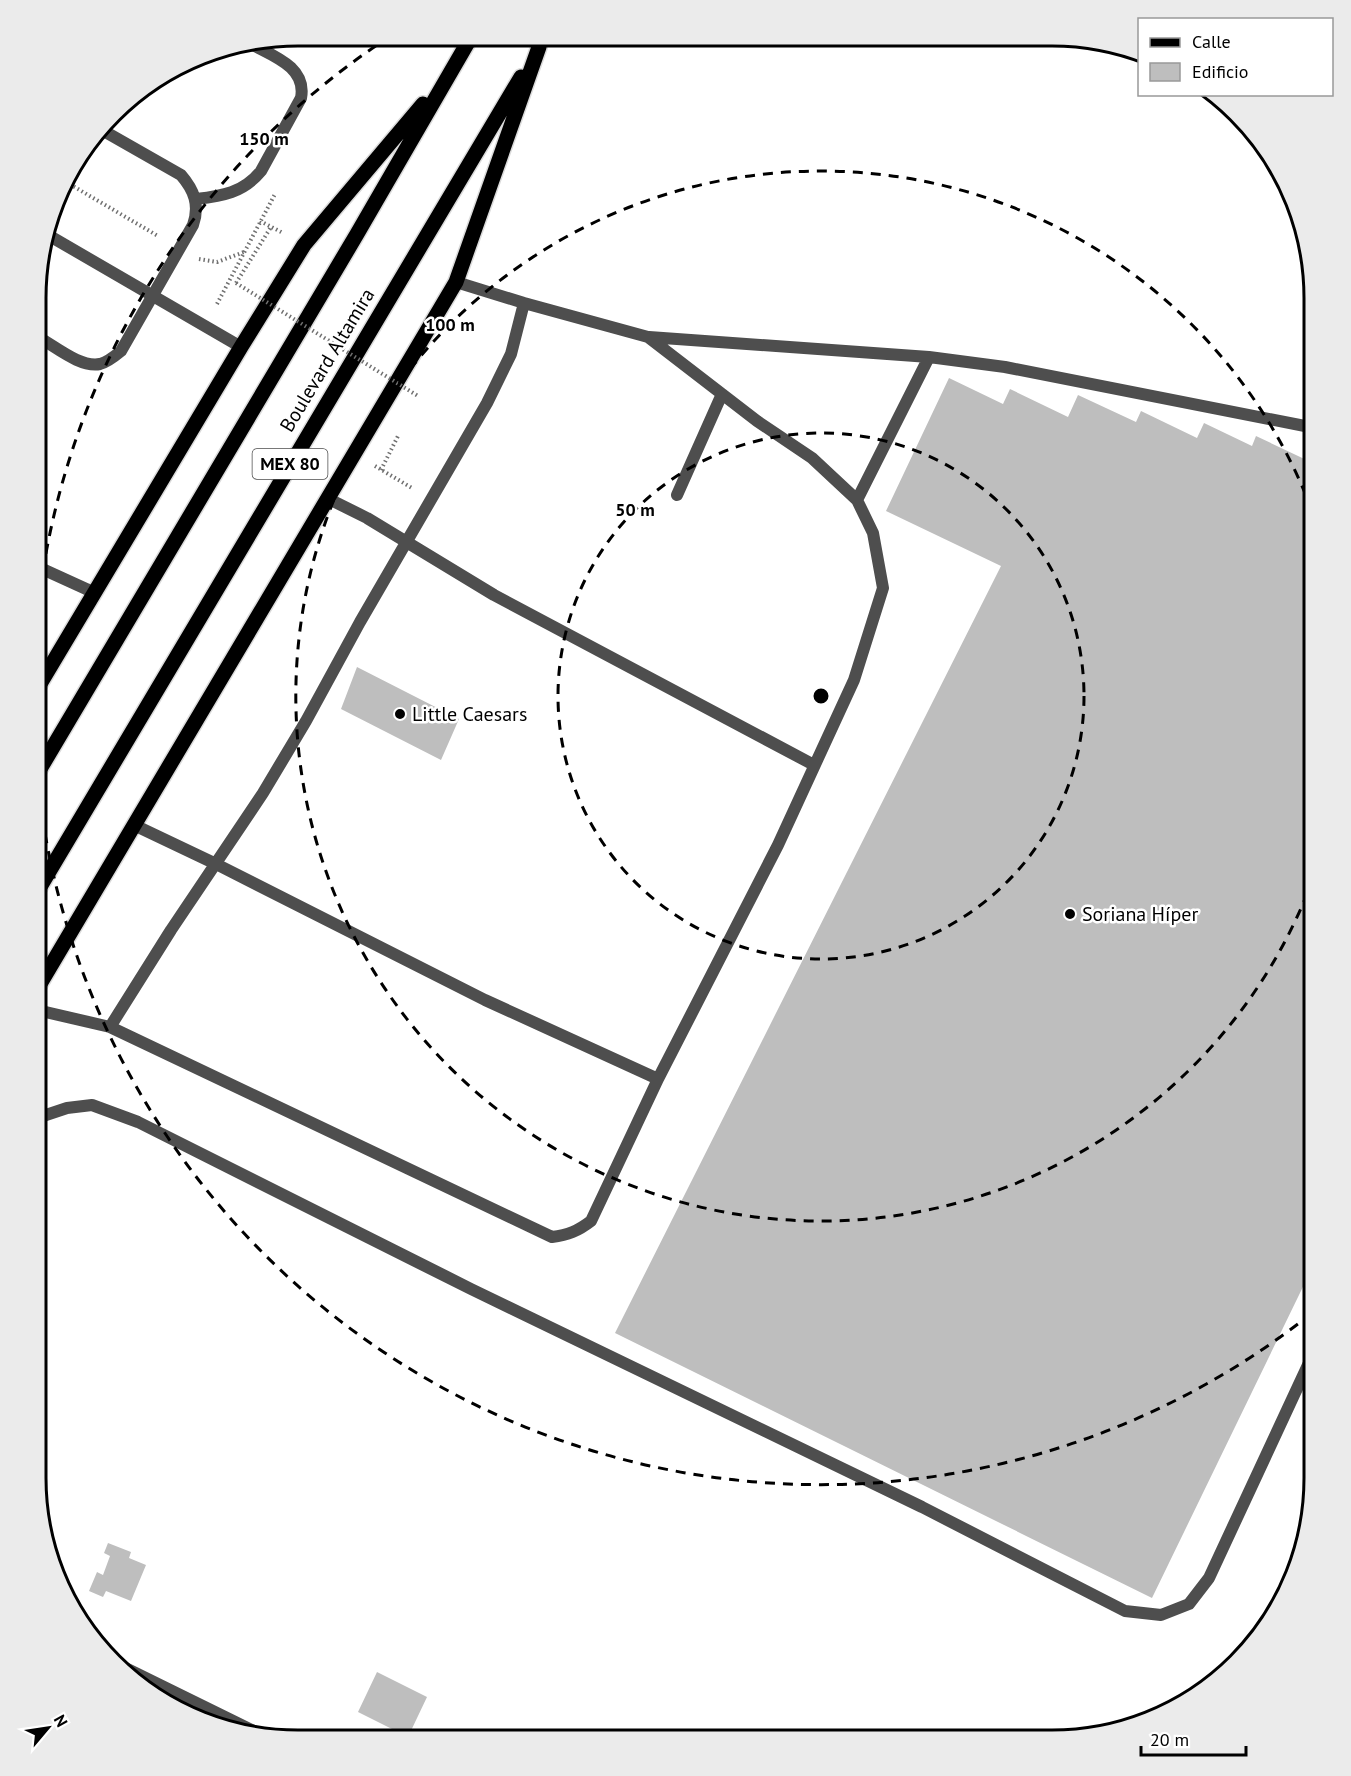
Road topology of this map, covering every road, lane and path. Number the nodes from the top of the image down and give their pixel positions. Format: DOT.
graph roads {
  1 [pos="465,46"];
  2 [pos="540,46"];
  3 [pos="541,46"];
  4 [pos="260,50"];
  5 [pos="449,75"];
  6 [pos="108,133"];
  7 [pos="261,171"];
  8 [pos="73,186"];
  9 [pos="196,199"];
  10 [pos="271,227"];
  11 [pos="53,239"];
  12 [pos="180,248"];
  13 [pos="244,252"];
  14 [pos="456,282"];
  15 [pos="153,296"];
  16 [pos="524,303"];
  17 [pos="205,326"];
  18 [pos="648,337"];
  19 [pos="46,342"];
  20 [pos="241,347"];
  21 [pos="929,357"];
  22 [pos="722,394"];
  23 [pos="418,396"];
  24 [pos="1304,426"];
  25 [pos="353,453"];
  26 [pos="677,495"];
  27 [pos="327,498"];
  28 [pos="430,499"];
  29 [pos="857,500"];
  30 [pos="407,542"];
  31 [pos="46,571"];
  32 [pos="95,592"];
  33 [pos="46,675"];
  34 [pos="46,759"];
  35 [pos="814,765"];
  36 [pos="134,825"];
  37 [pos="216,864"];
  38 [pos="46,877"];
  39 [pos="46,974"];
  40 [pos="46,1012"];
  41 [pos="110,1027"];
  42 [pos="658,1079"];
  43 [pos="46,1115"];
  44 [pos="1304,1374"];
  45 [pos="144,1677"];
  46 [pos="234,1721"];
  1 -- 5 [label="main road, Boulevard Altamira / MEX 80"];
  2 -- 38 [label="main road, Boulevard Altamira / MEX 80"];
  3 -- 14 [label="main road"];
  4 -- 7 [label="lane"];
  5 -- 20 [label="main road"];
  5 -- 34 [label="main road, Boulevard Altamira / MEX 80"];
  6 -- 9 [label="lane"];
  7 -- 9 [label="lane"];
  7 -- 13 [label="path"];
  8 -- 12 [label="path"];
  9 -- 12 [label="lane"];
  10 -- 23 [label="path, bridge"];
  11 -- 15 [label="lane"];
  12 -- 13 [label="path"];
  12 -- 15 [label="lane"];
  13 -- 17 [label="path"];
  14 -- 16 [label="lane"];
  14 -- 25 [label="main road"];
  15 -- 17 [label="lane"];
  15 -- 19 [label="lane"];
  16 -- 18 [label="lane"];
  16 -- 28 [label="lane"];
  17 -- 20 [label="lane"];
  18 -- 21 [label="lane"];
  18 -- 22 [label="lane"];
  20 -- 32 [label="main road"];
  21 -- 24 [label="lane"];
  21 -- 29 [label="lane"];
  22 -- 26 [label="lane"];
  22 -- 29 [label="lane"];
  25 -- 27 [label="main road"];
  25 -- 28 [label="path"];
  27 -- 30 [label="lane"];
  27 -- 36 [label="main road"];
  28 -- 30 [label="lane"];
  29 -- 35 [label="lane"];
  30 -- 35 [label="lane"];
  30 -- 37 [label="lane"];
  31 -- 32 [label="lane"];
  32 -- 33 [label="main road"];
  35 -- 42 [label="lane"];
  36 -- 37 [label="lane"];
  36 -- 39 [label="main road"];
  37 -- 41 [label="lane"];
  37 -- 42 [label="lane"];
  40 -- 41 [label="lane"];
  41 -- 42 [label="lane"];
  43 -- 44 [label="lane"];
  45 -- 46 [label="lane"];
}
